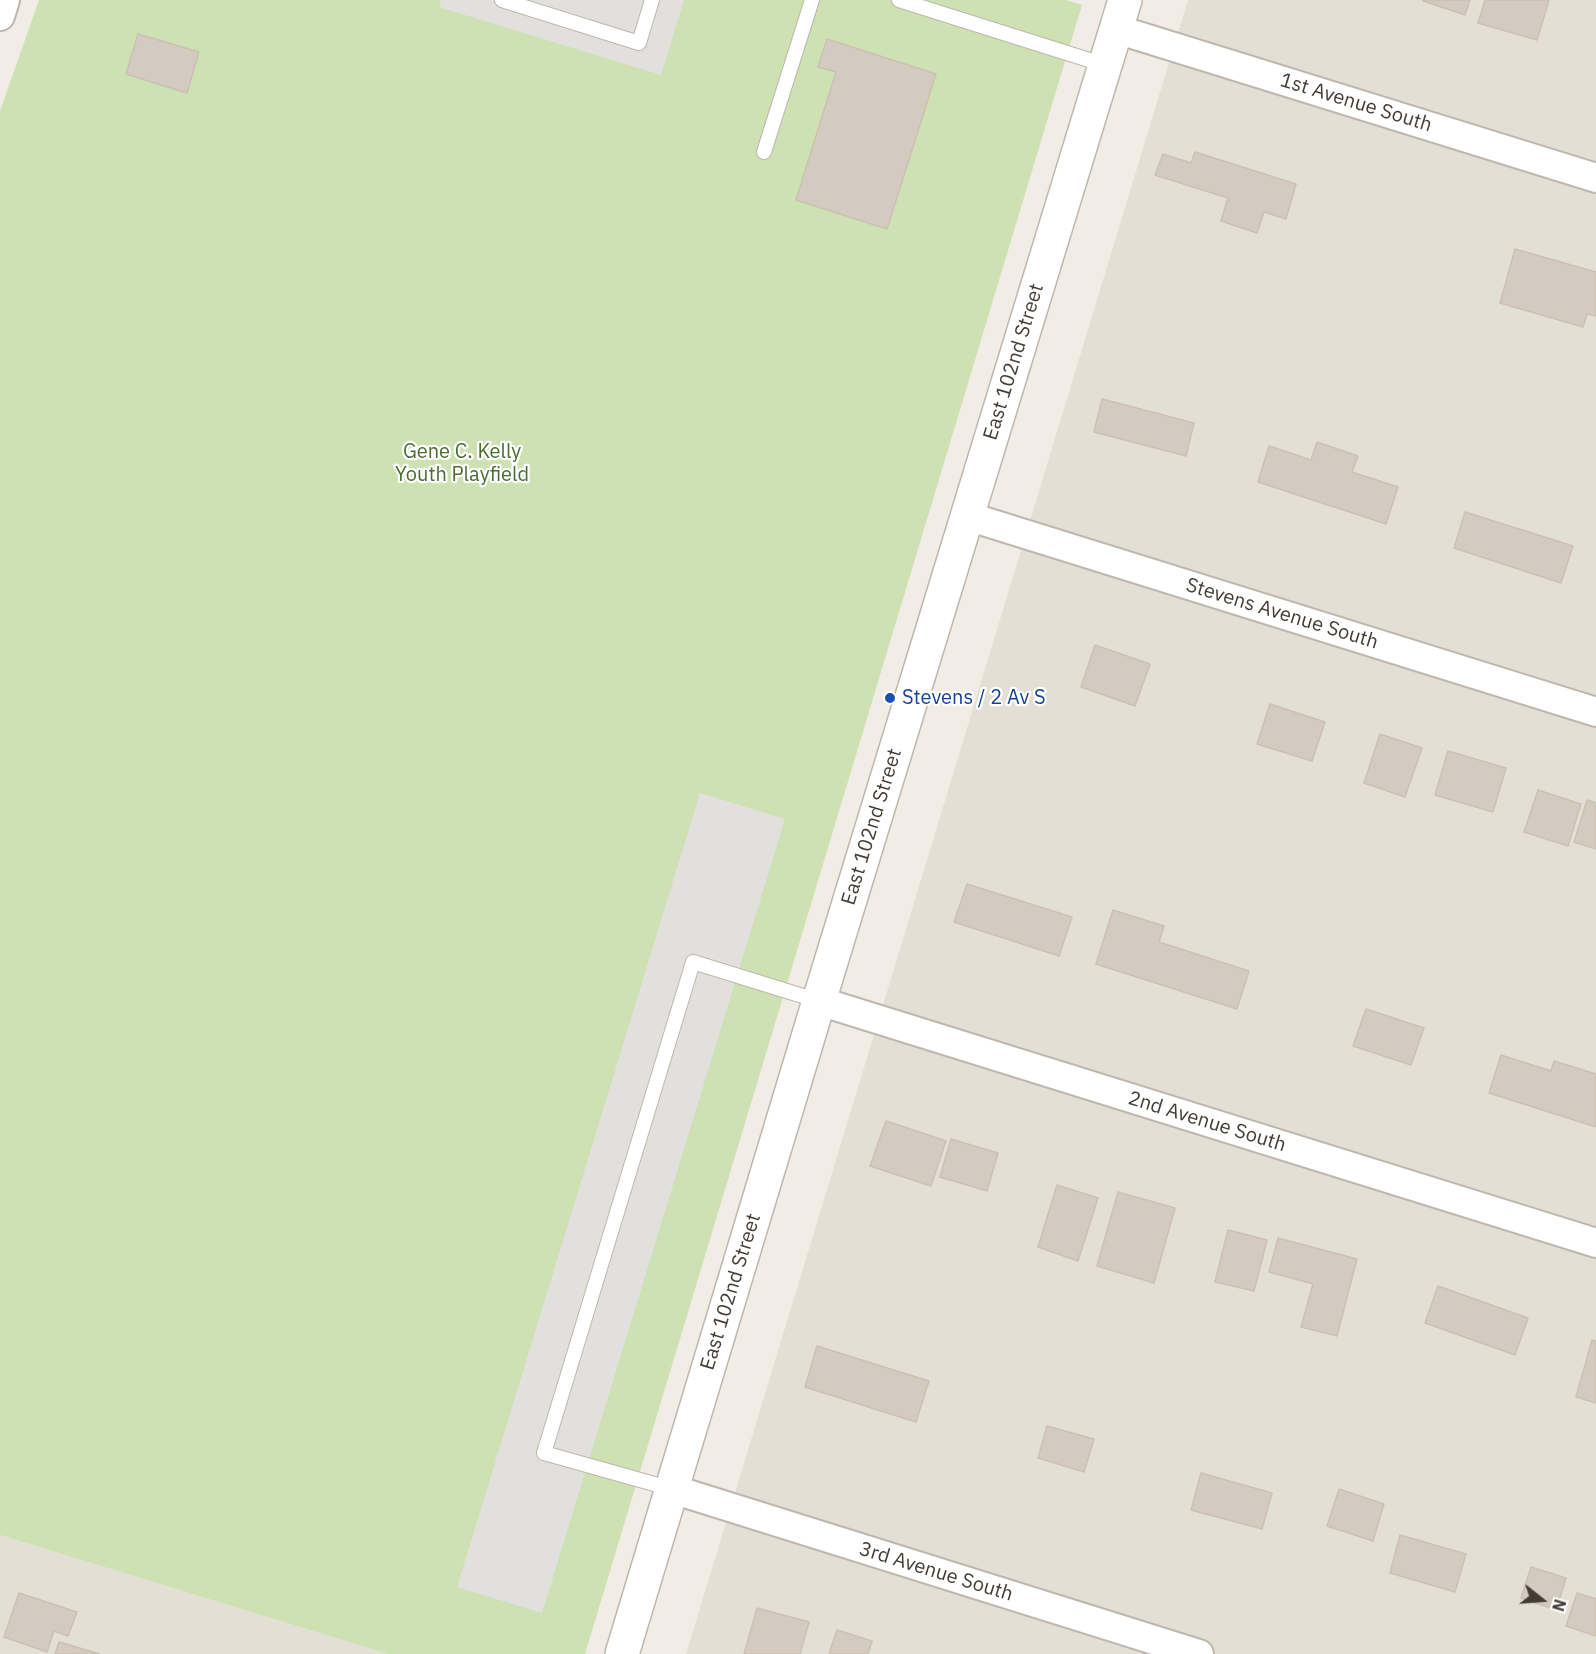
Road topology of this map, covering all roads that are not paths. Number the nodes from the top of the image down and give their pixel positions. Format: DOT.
graph roads {
  1 [pos="5,0"];
  2 [pos="502,0"];
  3 [pos="652,0"];
  4 [pos="812,0"];
  5 [pos="899,0"];
  6 [pos="1120,14"];
  7 [pos="0,16"];
  8 [pos="1105,65"];
  9 [pos="764,152"];
  10 [pos="1596,178"];
  11 [pos="967,516"];
  12 [pos="1596,712"];
  13 [pos="819,1001"];
  14 [pos="1596,1243"];
  15 [pos="672,1489"];
  16 [pos="622,1654"];
  17 [pos="1199,1654"];
  1 -- 7 [label="street"];
  2 -- 3 [label="lane"];
  4 -- 9 [label="lane"];
  5 -- 8 [label="lane"];
  6 -- 8 [label="street, East 102nd Street"];
  6 -- 10 [label="street, 1st Avenue South"];
  8 -- 11 [label="street, East 102nd Street"];
  11 -- 12 [label="street, Stevens Avenue South"];
  11 -- 13 [label="street, East 102nd Street"];
  13 -- 14 [label="street, 2nd Avenue South"];
  13 -- 15 [label="street, East 102nd Street"];
  13 -- 15 [label="lane"];
  15 -- 16 [label="street, East 102nd Street"];
  15 -- 17 [label="street, 3rd Avenue South"];
}
